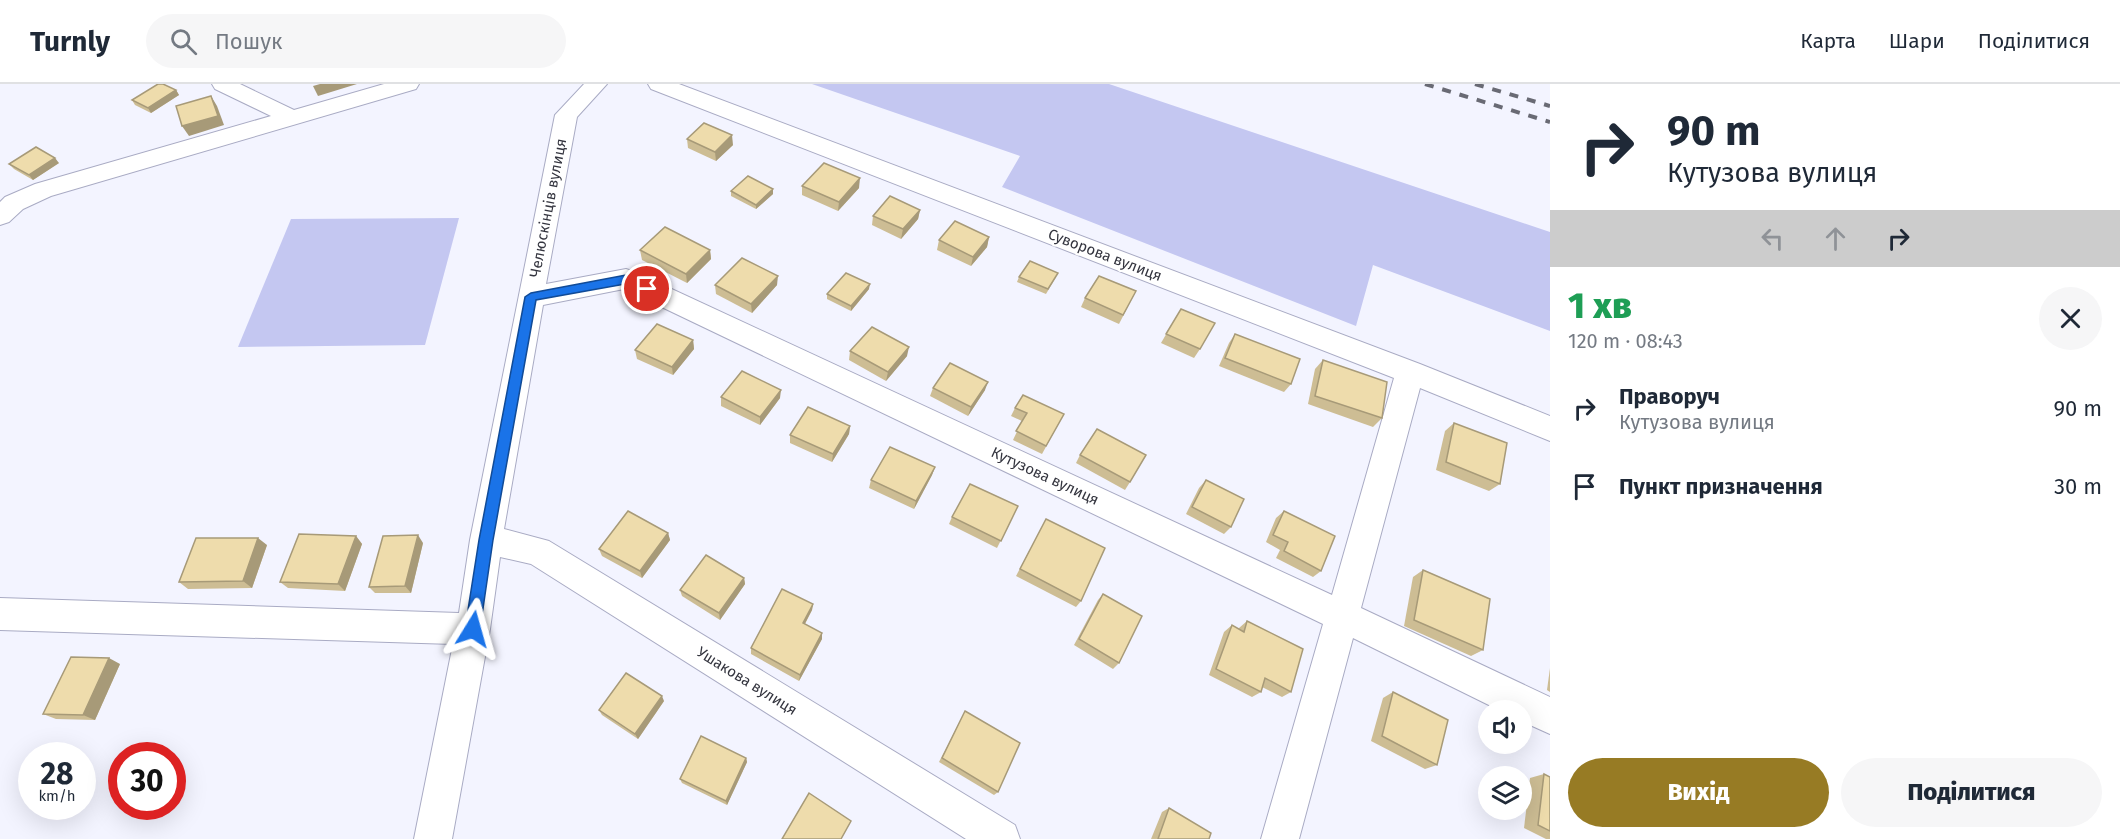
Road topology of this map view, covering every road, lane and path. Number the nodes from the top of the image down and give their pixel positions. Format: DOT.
graph roads {
  1 [pos="223,84"];
  2 [pos="408,84"];
  3 [pos="596,84"];
  4 [pos="659,84"];
  5 [pos="293,118"];
  6 [pos="5,205"];
  7 [pos="531,297"];
  8 [pos="1410,372"];
  9 [pos="1550,429"];
  10 [pos="486,540"];
  11 [pos="0,614"];
  12 [pos="1342,616"];
  13 [pos="473,629"];
  14 [pos="1550,716"];
  15 [pos="433,839"];
  16 [pos="1001,839"];
  17 [pos="1280,839"];
  1 -- 5 [label="street"];
  2 -- 5 [label="street"];
  3 -- 7 [label="street, Челюскінців вулиця"];
  4 -- 8 [label="street, Суворова вулиця"];
  5 -- 6 [label="street"];
  7 -- 10 [label="street, Челюскінців вулиця"];
  7 -- 12 [label="street, Кутузова вулиця"];
  8 -- 9 [label="street, Суворова вулиця"];
  8 -- 12 [label="street"];
  10 -- 13 [label="street, Челюскінців вулиця"];
  10 -- 16 [label="street, Ушакова вулиця"];
  11 -- 13 [label="street"];
  12 -- 14 [label="street, Кутузова вулиця"];
  12 -- 17 [label="street"];
  13 -- 15 [label="street, Челюскінців вулиця"];
}
